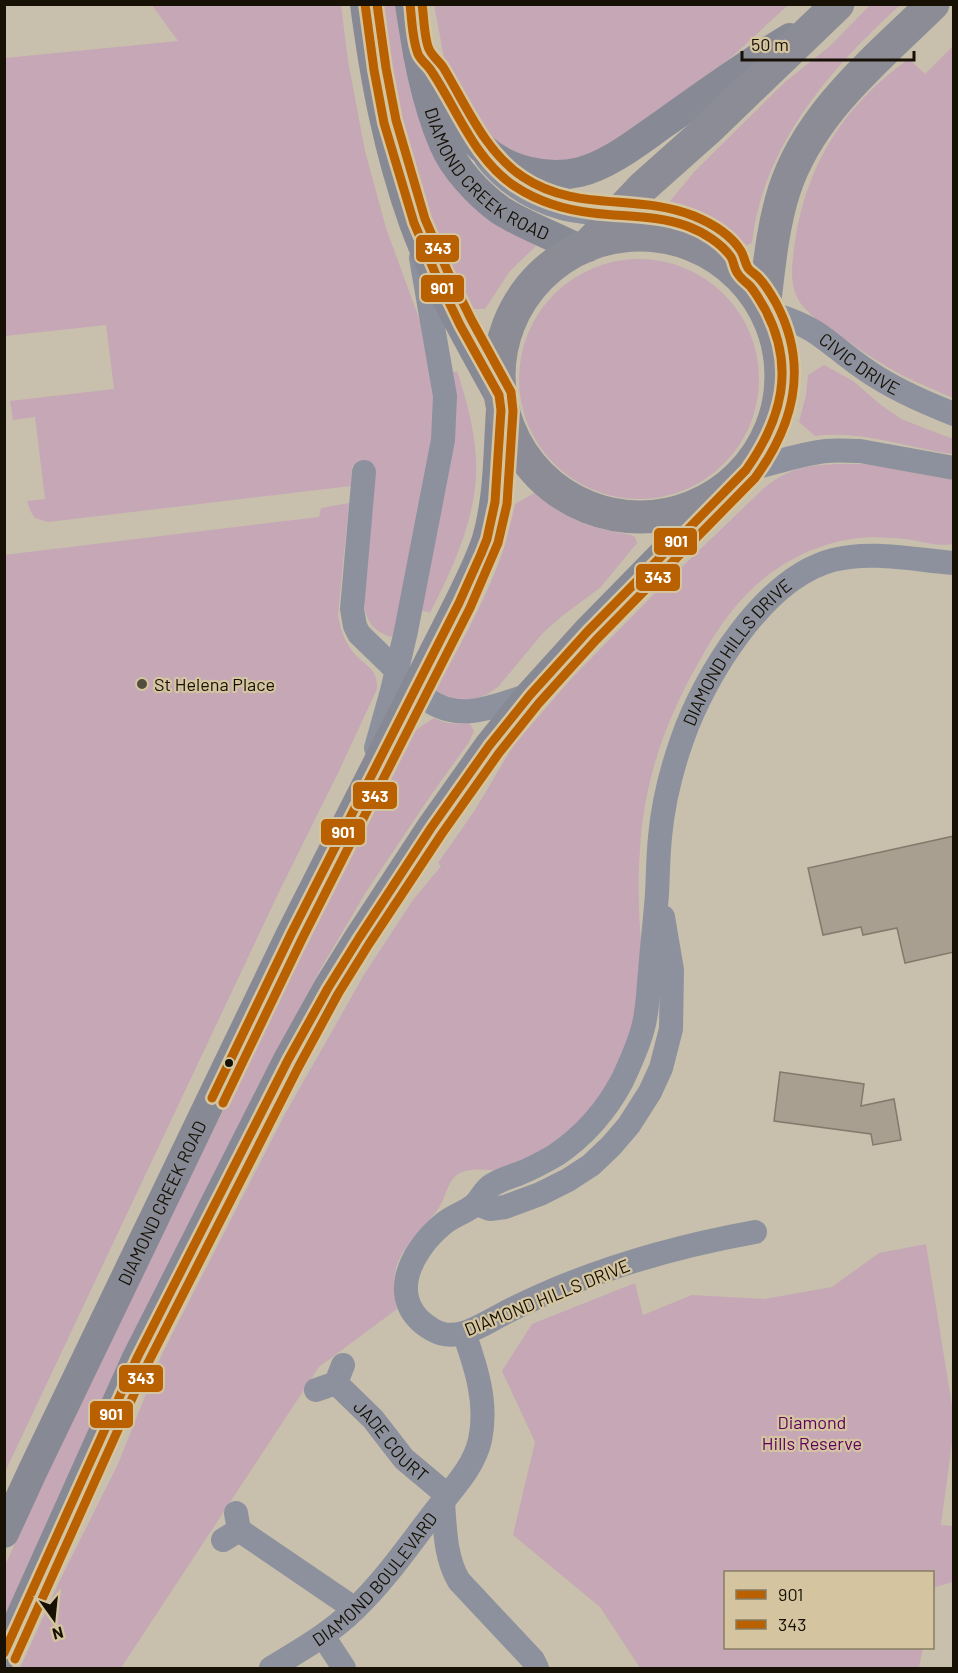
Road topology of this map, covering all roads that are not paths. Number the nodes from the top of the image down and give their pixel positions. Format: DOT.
graph roads {
  1 [pos="365,4"];
  2 [pos="410,4"];
  3 [pos="933,4"];
  4 [pos="832,11"];
  5 [pos="418,54"];
  6 [pos="471,136"];
  7 [pos="615,215"];
  8 [pos="414,223"];
  9 [pos="583,247"];
  10 [pos="737,273"];
  11 [pos="765,310"];
  12 [pos="500,402"];
  13 [pos="954,414"];
  14 [pos="954,468"];
  15 [pos="364,472"];
  16 [pos="740,476"];
  17 [pos="953,563"];
  18 [pos="406,680"];
  19 [pos="530,695"];
  20 [pos="755,1232"];
  21 [pos="464,1333"];
  22 [pos="331,1379"];
  23 [pos="445,1498"];
  24 [pos="232,1528"];
  25 [pos="4,1533"];
  26 [pos="355,1609"];
  27 [pos="323,1636"];
  28 [pos="4,1654"];
  29 [pos="271,1668"];
  30 [pos="344,1668"];
  31 [pos="537,1668"];
  1 -- 8 [label="main road"];
  2 -- 5 [label="main road, DIAMOND CREEK ROAD"];
  3 -- 11 [label="highway"];
  4 -- 6 [label="main road"];
  4 -- 7 [label="highway"];
  5 -- 6 [label="main road"];
  5 -- 9 [label="main road, DIAMOND CREEK ROAD"];
  6 -- 7 [label="street"];
  7 -- 9 [label="highway"];
  7 -- 10 [label="street"];
  8 -- 12 [label="main road"];
  8 -- 18 [label="street"];
  9 -- 10 [label="highway"];
  9 -- 12 [label="highway"];
  10 -- 11 [label="highway"];
  11 -- 13 [label="street, CIVIC DRIVE"];
  11 -- 16 [label="highway"];
  12 -- 16 [label="highway"];
  12 -- 18 [label="main road, DIAMOND CREEK ROAD"];
  14 -- 16 [label="street"];
  15 -- 18 [label="street"];
  16 -- 19 [label="main road"];
  17 -- 21 [label="street, DIAMOND HILLS DRIVE"];
  18 -- 19 [label="street"];
  18 -- 25 [label="main road, DIAMOND CREEK ROAD"];
  19 -- 28 [label="main road"];
  20 -- 21 [label="street, DIAMOND HILLS DRIVE"];
  21 -- 23 [label="street, DIAMOND BOULEVARD"];
  22 -- 23 [label="street, JADE COURT"];
  23 -- 26 [label="street, DIAMOND BOULEVARD"];
  23 -- 31 [label="street, DIAMOND BOULEVARD"];
  24 -- 26 [label="street"];
  26 -- 27 [label="street, DIAMOND BOULEVARD"];
  27 -- 29 [label="street, DIAMOND BOULEVARD"];
  27 -- 30 [label="street"];
}
